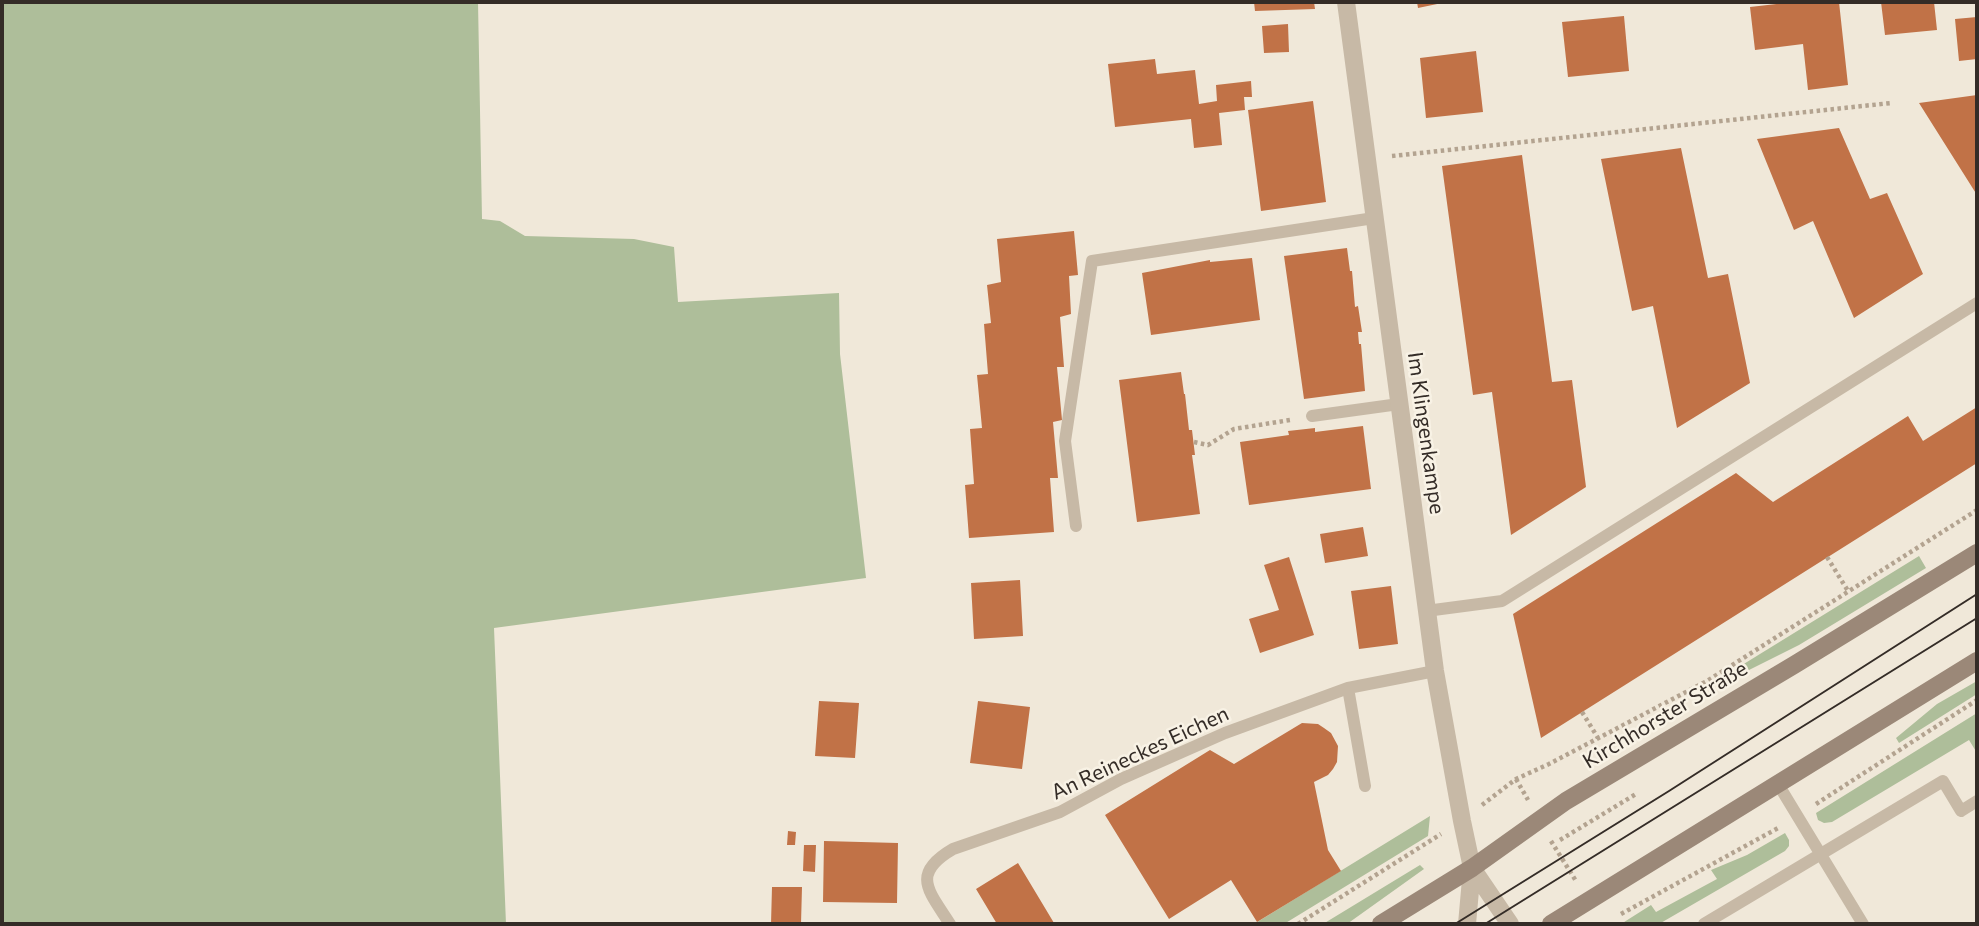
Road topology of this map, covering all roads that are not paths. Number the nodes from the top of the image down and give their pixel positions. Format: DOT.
graph roads {
  1 [pos="1346,2"];
  2 [pos="1374,218"];
  3 [pos="1977,303"];
  4 [pos="1399,404"];
  5 [pos="1312,416"];
  6 [pos="1076,526"];
  7 [pos="1977,553"];
  8 [pos="1426,611"];
  9 [pos="1977,661"];
  10 [pos="1434,671"];
  11 [pos="1348,688"];
  12 [pos="1778,784"];
  13 [pos="1365,786"];
  14 [pos="1977,801"];
  15 [pos="1820,854"];
  16 [pos="1472,868"];
  17 [pos="950,924"];
  18 [pos="1381,924"];
  19 [pos="1467,924"];
  20 [pos="1510,924"];
  21 [pos="1551,924"];
  22 [pos="1704,924"];
  23 [pos="1863,924"];
  1 -- 2 [label="street, Im Klingenkampe"];
  2 -- 4 [label="street, Im Klingenkampe"];
  2 -- 6 [label="lane"];
  3 -- 8 [label="lane"];
  4 -- 5 [label="lane"];
  4 -- 8 [label="street, Im Klingenkampe"];
  7 -- 16 [label="main road, Kirchhorster Straße"];
  8 -- 10 [label="street, Im Klingenkampe"];
  9 -- 12 [label="main road"];
  10 -- 11 [label="lane, An Reineckes Eichen"];
  10 -- 16 [label="street, Im Klingenkampe"];
  11 -- 13 [label="lane"];
  11 -- 17 [label="lane, An Reineckes Eichen"];
  12 -- 15 [label="lane"];
  12 -- 21 [label="main road"];
  14 -- 15 [label="lane"];
  15 -- 22 [label="lane"];
  15 -- 23 [label="lane"];
  16 -- 18 [label="main road, Kirchhorster Straße"];
  16 -- 19 [label="street"];
  16 -- 20 [label="street"];
}
